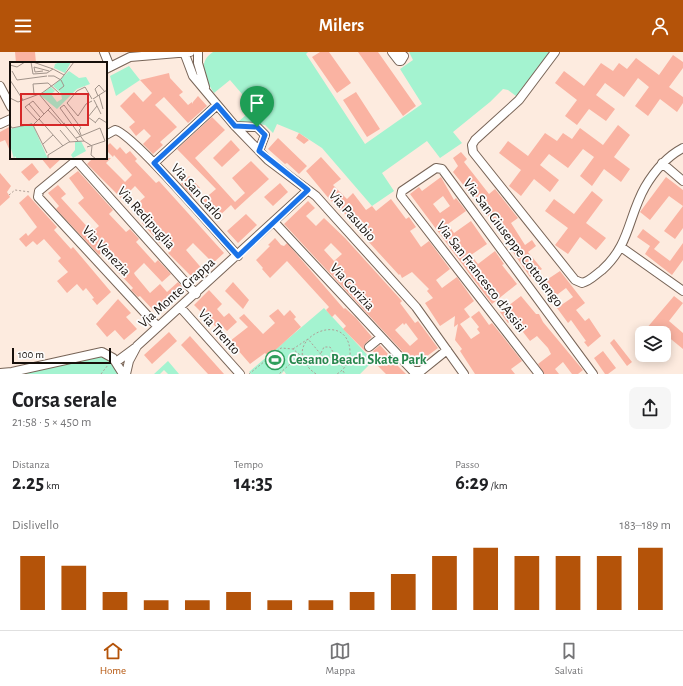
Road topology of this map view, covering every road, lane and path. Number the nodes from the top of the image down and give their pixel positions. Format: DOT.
graph roads {
  1 [pos="104,52"];
  2 [pos="184,52"];
  3 [pos="190,52"];
  4 [pos="198,52"];
  5 [pos="392,52"];
  6 [pos="398,52"];
  7 [pos="555,52"];
  8 [pos="129,54"];
  9 [pos="106,62"];
  10 [pos="108,68"];
  11 [pos="0,86"];
  12 [pos="206,90"];
  13 [pos="10,105"];
  14 [pos="217,105"];
  15 [pos="10,119"];
  16 [pos="0,124"];
  17 [pos="235,126"];
  18 [pos="107,134"];
  19 [pos="683,148"];
  20 [pos="259,151"];
  21 [pos="78,159"];
  22 [pos="154,163"];
  23 [pos="662,164"];
  24 [pos="683,181"];
  25 [pos="308,190"];
  26 [pos="35,191"];
  27 [pos="10,195"];
  28 [pos="401,196"];
  29 [pos="275,223"];
  30 [pos="621,247"];
  31 [pos="238,256"];
  32 [pos="683,292"];
  33 [pos="196,294"];
  34 [pos="180,307"];
  35 [pos="158,327"];
  36 [pos="381,337"];
  37 [pos="308,339"];
  38 [pos="137,346"];
  39 [pos="369,347"];
  40 [pos="293,349"];
  41 [pos="447,350"];
  42 [pos="321,353"];
  43 [pos="300,355"];
  44 [pos="332,355"];
  45 [pos="304,360"];
  46 [pos="116,362"];
  47 [pos="108,365"];
  48 [pos="344,369"];
  49 [pos="342,371"];
  50 [pos="0,373"];
  51 [pos="101,374"];
  52 [pos="124,374"];
  53 [pos="240,374"];
  54 [pos="249,374"];
  55 [pos="279,374"];
  56 [pos="316,374"];
  57 [pos="337,374"];
  58 [pos="346,374"];
  59 [pos="464,374"];
  60 [pos="539,374"];
  61 [pos="593,374"];
  1 -- 9 [label="street"];
  2 -- 3 [label="street"];
  2 -- 8 [label="street"];
  2 -- 12 [label="street"];
  4 -- 12 [label="street"];
  5 -- 6 [label="street"];
  7 -- 30 [label="street"];
  8 -- 10 [label="street"];
  11 -- 13 [label="street"];
  12 -- 14 [label="street, Via Pasubio"];
  14 -- 17 [label="street, Via Pasubio"];
  14 -- 22 [label="street"];
  15 -- 16 [label="street"];
  17 -- 20 [label="street, Via Pasubio"];
  17 -- 20 [label="street"];
  18 -- 22 [label="street, Via San Carlo"];
  19 -- 23 [label="street"];
  20 -- 25 [label="street, Via Pasubio"];
  21 -- 26 [label="street"];
  21 -- 33 [label="street, Via Redipuglia"];
  22 -- 31 [label="street, Via San Carlo"];
  23 -- 24 [label="street"];
  23 -- 30 [label="street"];
  25 -- 29 [label="street, Via Monte Grappa"];
  25 -- 41 [label="street, Via Pasubio"];
  26 -- 27 [label="path"];
  26 -- 35 [label="street, Via Venezia"];
  28 -- 60 [label="street, Via San Francesco d'Assisi"];
  28 -- 61 [label="street, Via San Giuseppe Cottolengo"];
  29 -- 31 [label="street, Via Monte Grappa"];
  29 -- 36 [label="street, Via Gorizia"];
  30 -- 32 [label="street"];
  31 -- 33 [label="street, Via Monte Grappa"];
  33 -- 34 [label="street, Via Monte Grappa"];
  34 -- 35 [label="street, Via Monte Grappa"];
  34 -- 53 [label="street, Via Trento"];
  35 -- 38 [label="street, Via Monte Grappa"];
  36 -- 39 [label="street"];
  36 -- 41 [label="street, Via Gorizia"];
  37 -- 40 [label="path"];
  37 -- 42 [label="path"];
  37 -- 45 [label="path"];
  37 -- 48 [label="path"];
  38 -- 46 [label="street"];
  38 -- 52 [label="street, Via Monte Grappa"];
  40 -- 43 [label="path"];
  40 -- 54 [label="path"];
  41 -- 59 [label="street, Via Pasubio"];
  42 -- 44 [label="path"];
  42 -- 44 [label="path"];
  43 -- 45 [label="path"];
  43 -- 55 [label="path"];
  44 -- 48 [label="path"];
  45 -- 56 [label="path"];
  46 -- 50 [label="street"];
  46 -- 52 [label="street"];
  47 -- 51 [label="path"];
  48 -- 49 [label="path"];
  49 -- 57 [label="path"];
  49 -- 58 [label="path"];
}
